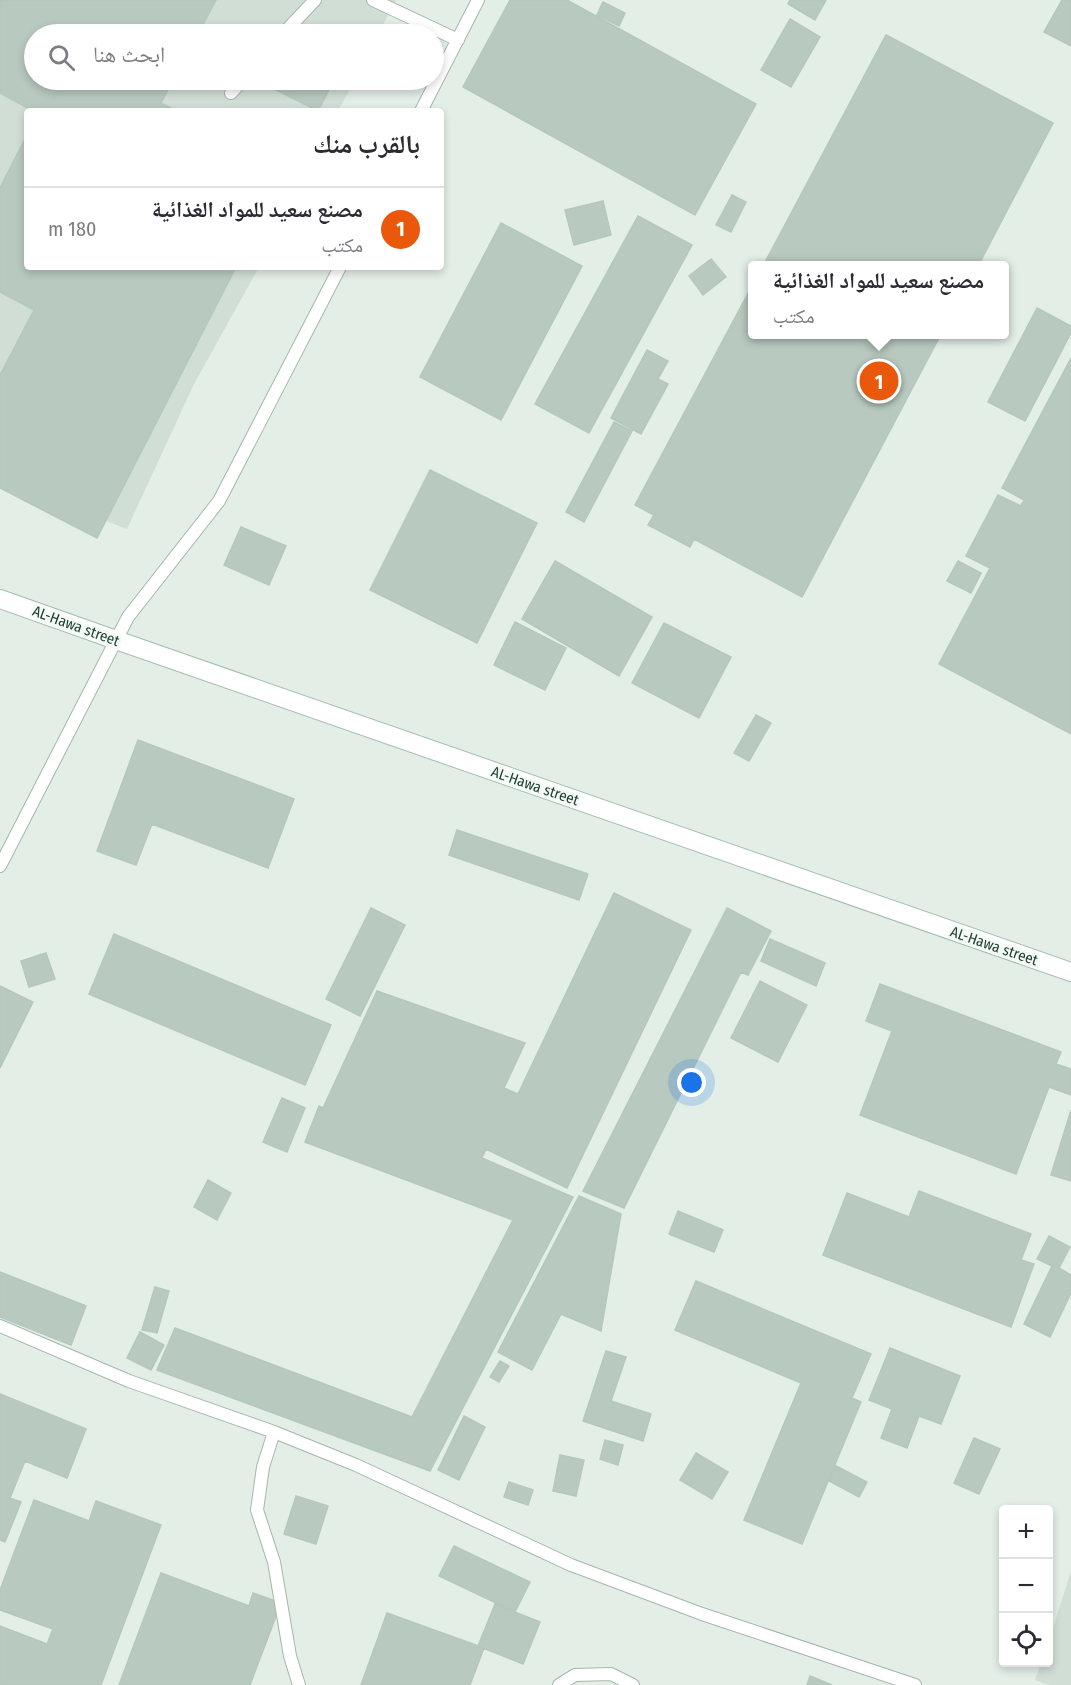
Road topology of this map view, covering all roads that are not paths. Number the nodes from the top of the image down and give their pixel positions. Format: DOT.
graph roads {
  1 [pos="315,0"];
  2 [pos="373,0"];
  3 [pos="478,0"];
  4 [pos="292,24"];
  5 [pos="424,24"];
  6 [pos="444,33"];
  7 [pos="458,40"];
  8 [pos="444,67"];
  9 [pos="234,90"];
  10 [pos="432,90"];
  11 [pos="231,93"];
  12 [pos="423,108"];
  13 [pos="338,270"];
  14 [pos="0,599"];
  15 [pos="116,640"];
  16 [pos="0,866"];
  17 [pos="1071,972"];
  18 [pos="0,1326"];
  19 [pos="274,1432"];
  20 [pos="299,1685"];
  21 [pos="559,1685"];
  22 [pos="633,1685"];
  23 [pos="915,1685"];
  1 -- 4 [label="lane"];
  2 -- 5 [label="lane"];
  3 -- 7 [label="lane"];
  6 -- 7 [label="lane"];
  7 -- 8 [label="lane"];
  9 -- 11 [label="lane"];
  10 -- 12 [label="lane"];
  13 -- 15 [label="lane"];
  14 -- 15 [label="street, AL-Hawa street"];
  15 -- 16 [label="lane"];
  15 -- 17 [label="street, AL-Hawa street"];
  18 -- 19 [label="lane"];
  19 -- 20 [label="lane"];
  19 -- 23 [label="lane"];
  21 -- 22 [label="lane"];
}
